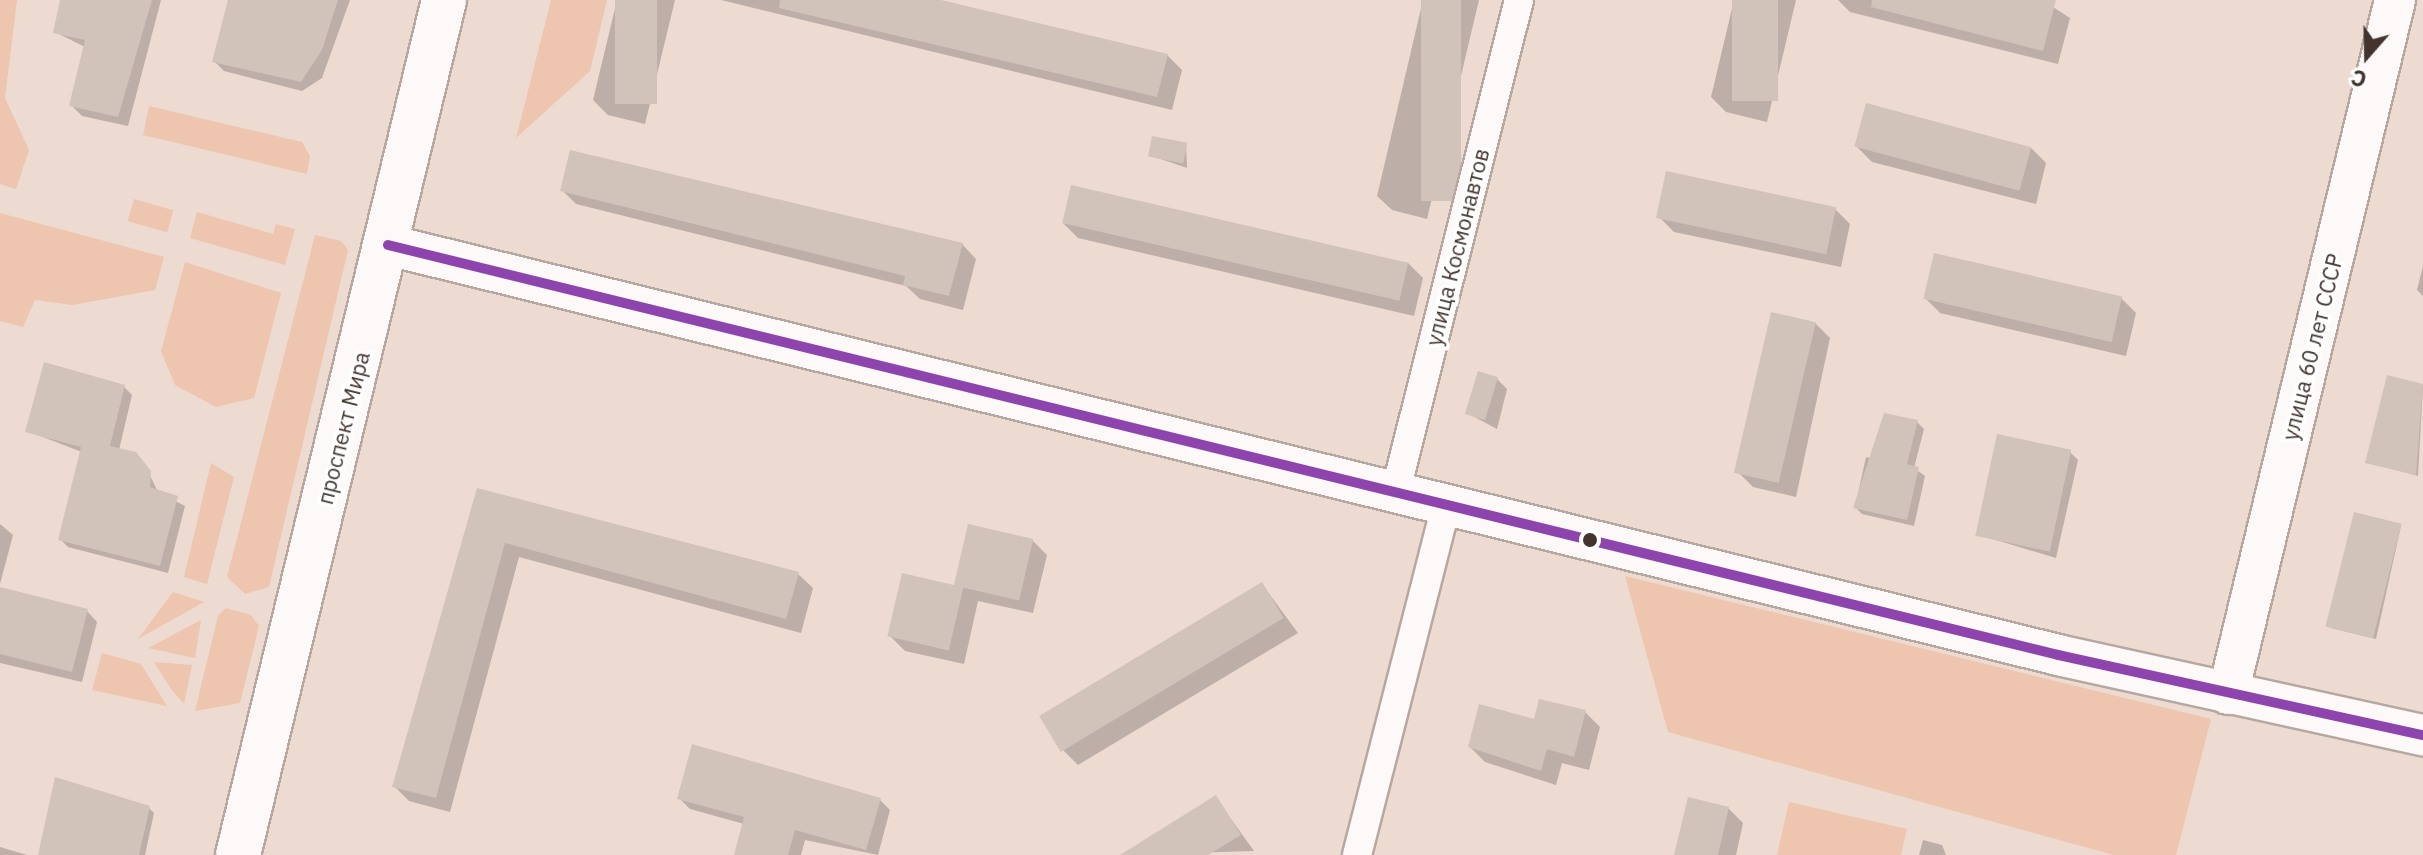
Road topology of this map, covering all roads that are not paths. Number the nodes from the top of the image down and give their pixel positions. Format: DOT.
graph roads {
  1 [pos="444,0"];
  2 [pos="1519,0"];
  3 [pos="2395,0"];
  4 [pos="388,245"];
  5 [pos="1395,494"];
  6 [pos="1446,507"];
  7 [pos="2228,694"];
  8 [pos="2423,735"];
  9 [pos="238,855"];
  10 [pos="1357,855"];
  1 -- 4 [label="main road, проспект Мира"];
  2 -- 5 [label="street, улица Космонавтов"];
  3 -- 7 [label="street, улица 60 лет СССР"];
  4 -- 5 [label="street"];
  4 -- 9 [label="main road, проспект Мира"];
  5 -- 6 [label="street"];
  6 -- 7 [label="street"];
  6 -- 10 [label="street"];
  7 -- 8 [label="street"];
}
